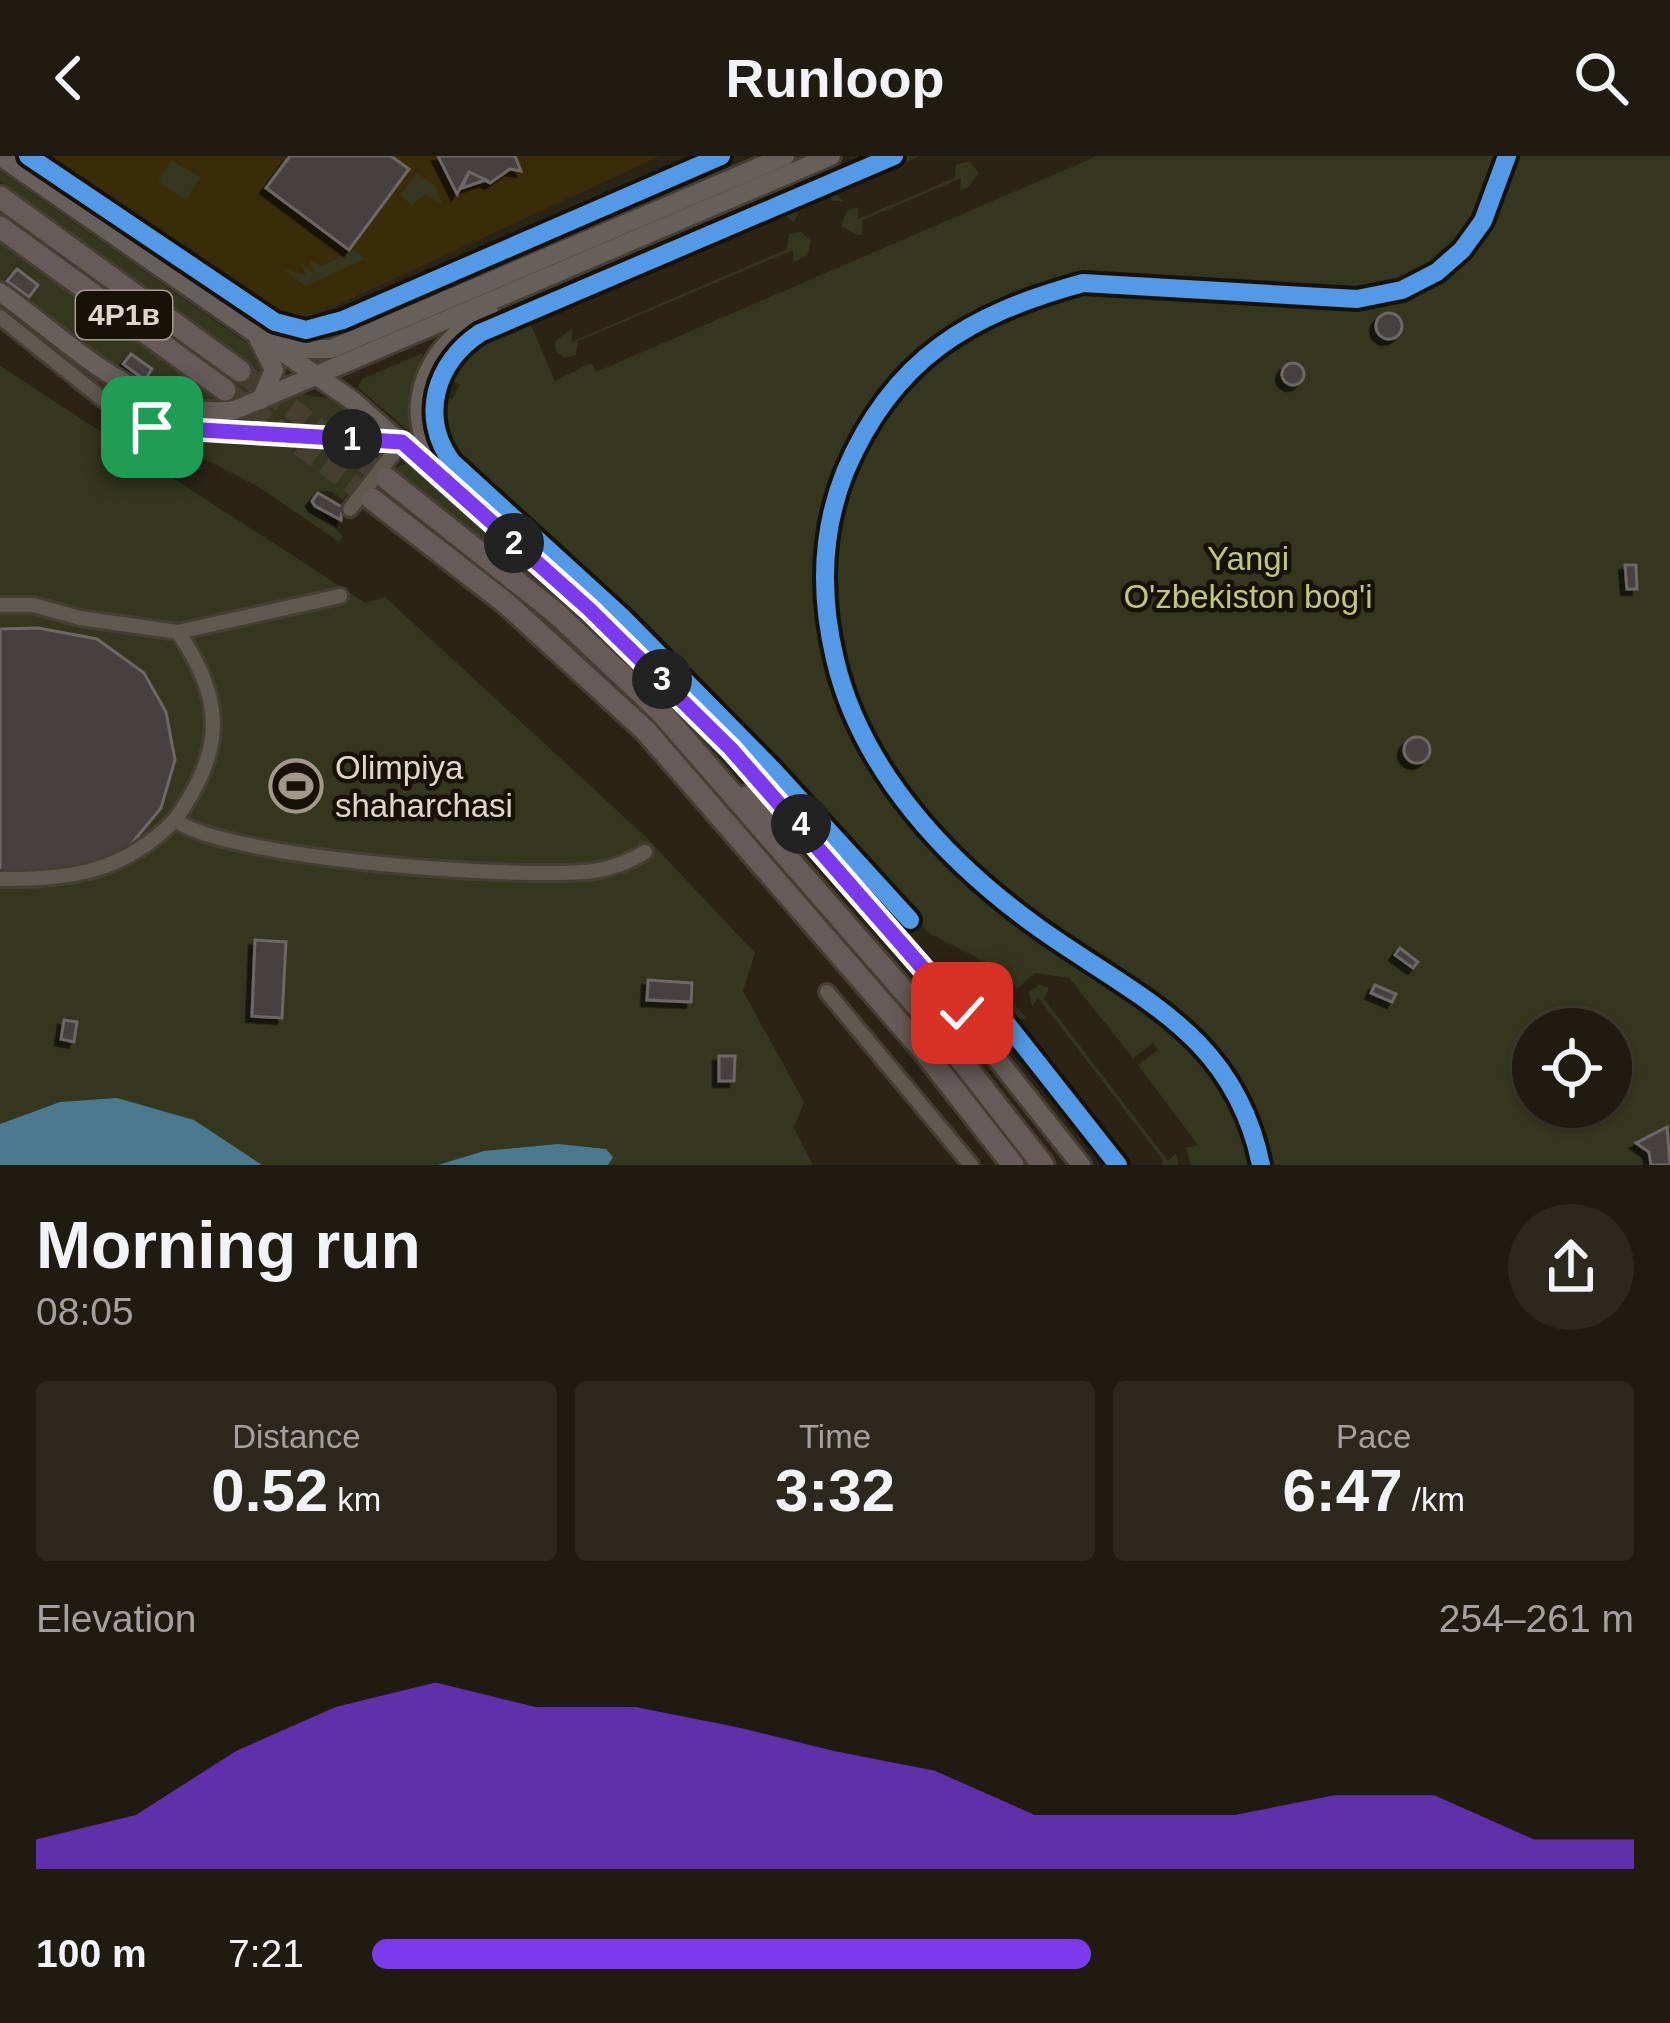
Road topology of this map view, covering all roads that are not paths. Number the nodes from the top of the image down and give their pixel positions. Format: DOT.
graph roads {
  1 [pos="0,156"];
  2 [pos="831,156"];
  3 [pos="796,159"];
  4 [pos="0,196"];
  5 [pos="0,227"];
  6 [pos="600,254"];
  7 [pos="0,292"];
  8 [pos="0,317"];
  9 [pos="243,324"];
  10 [pos="240,370"];
  11 [pos="319,376"];
  12 [pos="225,390"];
  13 [pos="258,403"];
  14 [pos="402,442"];
  15 [pos="387,479"];
  16 [pos="372,499"];
  17 [pos="468,501"];
  18 [pos="350,509"];
  19 [pos="340,596"];
  20 [pos="0,605"];
  21 [pos="178,632"];
  22 [pos="730,788"];
  23 [pos="175,820"];
  24 [pos="810,835"];
  25 [pos="645,852"];
  26 [pos="0,879"];
  27 [pos="827,992"];
  28 [pos="971,1165"];
  29 [pos="1013,1165"];
  30 [pos="1043,1165"];
  31 [pos="1081,1165"];
  1 -- 9 [label="main road"];
  2 -- 3 [label="main road"];
  3 -- 6 [label="main road"];
  3 -- 9 [label="main road"];
  4 -- 10 [label="highway"];
  5 -- 12 [label="highway, 4Р1в"];
  6 -- 11 [label="main road"];
  6 -- 17 [label="main road"];
  7 -- 13 [label="main road"];
  8 -- 14 [label="lane"];
  9 -- 11 [label="main road"];
  9 -- 13 [label="main road"];
  11 -- 13 [label="main road"];
  11 -- 14 [label="main road"];
  14 -- 17 [label="main road"];
  14 -- 18 [label="lane"];
  15 -- 22 [label="highway"];
  16 -- 29 [label="highway"];
  17 -- 24 [label="main road"];
  19 -- 21 [label="lane"];
  20 -- 21 [label="lane"];
  21 -- 23 [label="lane"];
  22 -- 24 [label="highway"];
  22 -- 30 [label="highway"];
  23 -- 25 [label="lane"];
  23 -- 26 [label="lane"];
  24 -- 31 [label="main road"];
  27 -- 28 [label="lane"];
}
